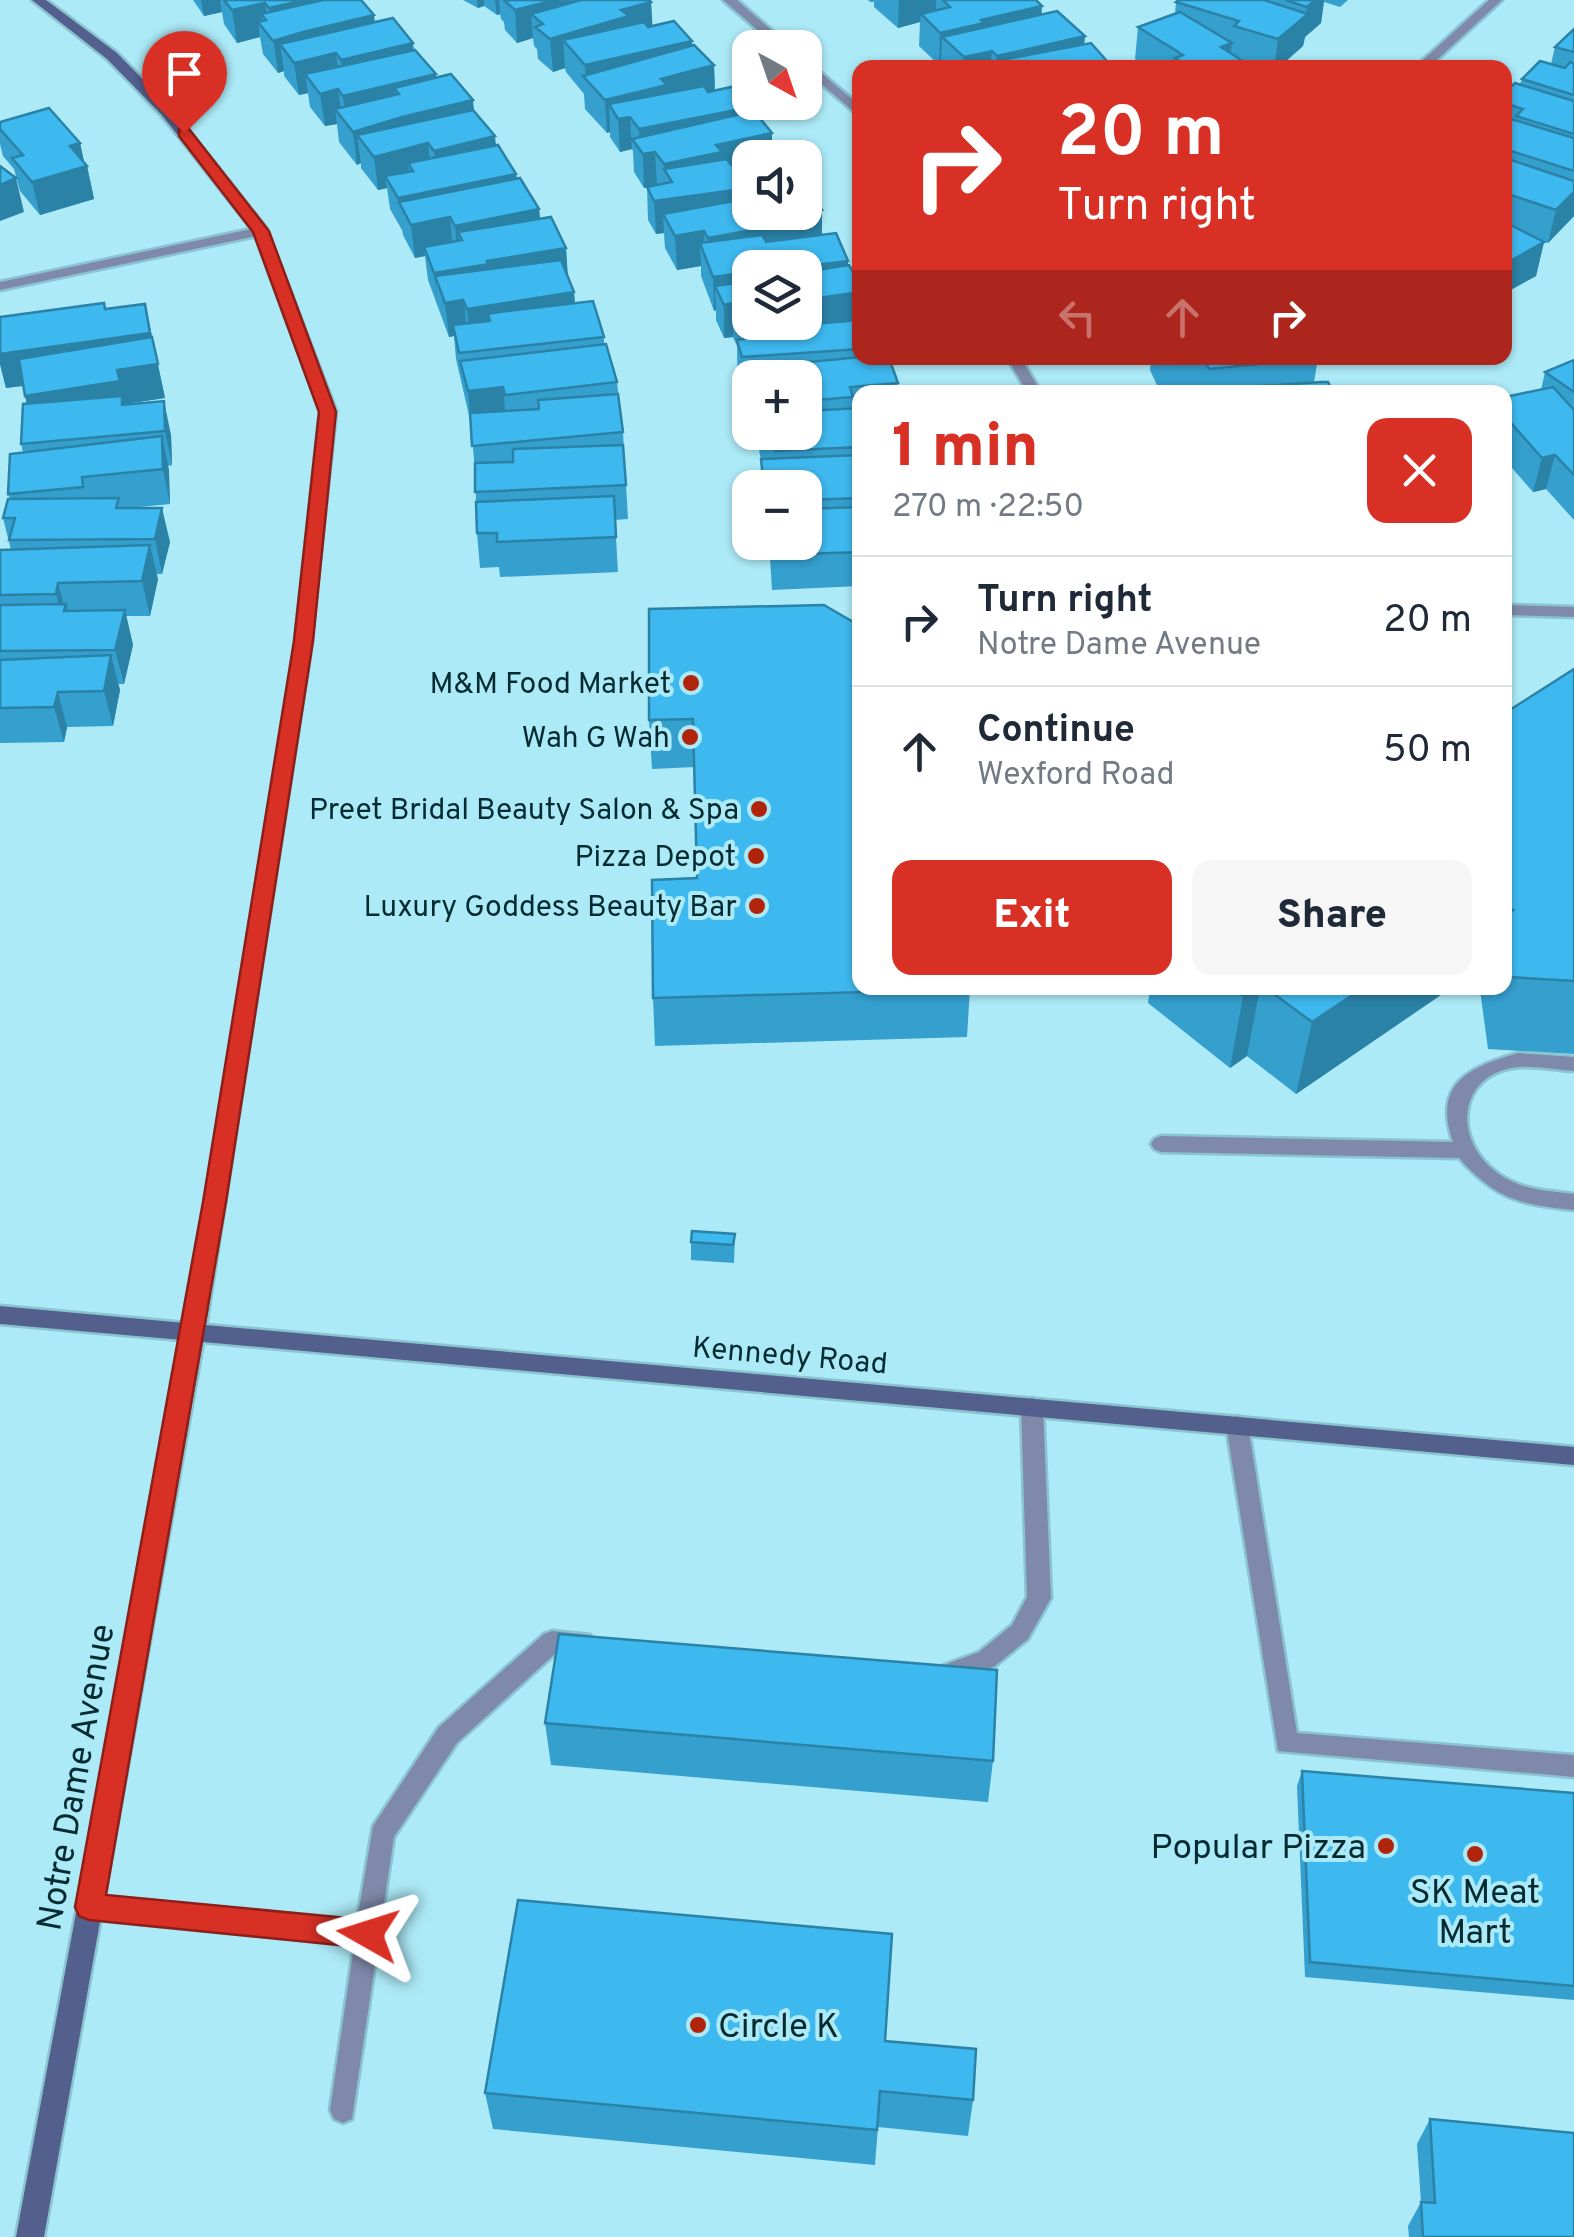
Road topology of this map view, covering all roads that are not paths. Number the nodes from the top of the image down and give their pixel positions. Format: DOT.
graph roads {
  1 [pos="38,0"];
  2 [pos="729,0"];
  3 [pos="1496,0"];
  4 [pos="765,30"];
  5 [pos="1429,60"];
  6 [pos="822,78"];
  7 [pos="852,106"];
  8 [pos="261,231"];
  9 [pos="0,286"];
  10 [pos="1512,610"];
  11 [pos="1574,612"];
  12 [pos="1574,1064"];
  13 [pos="1162,1144"];
  14 [pos="1463,1150"];
  15 [pos="1574,1202"];
  16 [pos="0,1316"];
  17 [pos="194,1331"];
  18 [pos="1032,1407"];
  19 [pos="1237,1425"];
  20 [pos="1574,1456"];
  21 [pos="607,1644"];
  22 [pos="916,1677"];
  23 [pos="1574,1766"];
  24 [pos="89,1907"];
  25 [pos="368,1934"];
  26 [pos="343,2110"];
  27 [pos="30,2237"];
  1 -- 8 [label="street, Notre Dame Avenue"];
  2 -- 4 [label="street"];
  3 -- 5 [label="street"];
  6 -- 7 [label="street"];
  8 -- 9 [label="street"];
  8 -- 17 [label="street, Notre Dame Avenue"];
  10 -- 11 [label="street"];
  12 -- 14 [label="street"];
  13 -- 14 [label="street"];
  14 -- 15 [label="street"];
  16 -- 17 [label="street, Kennedy Road"];
  17 -- 18 [label="street, Kennedy Road"];
  17 -- 24 [label="street, Notre Dame Avenue"];
  18 -- 19 [label="street, Kennedy Road"];
  18 -- 22 [label="street"];
  19 -- 20 [label="street, Kennedy Road"];
  19 -- 23 [label="street"];
  21 -- 25 [label="street"];
  24 -- 25 [label="street"];
  24 -- 27 [label="street, Notre Dame Avenue"];
  25 -- 26 [label="street"];
}
